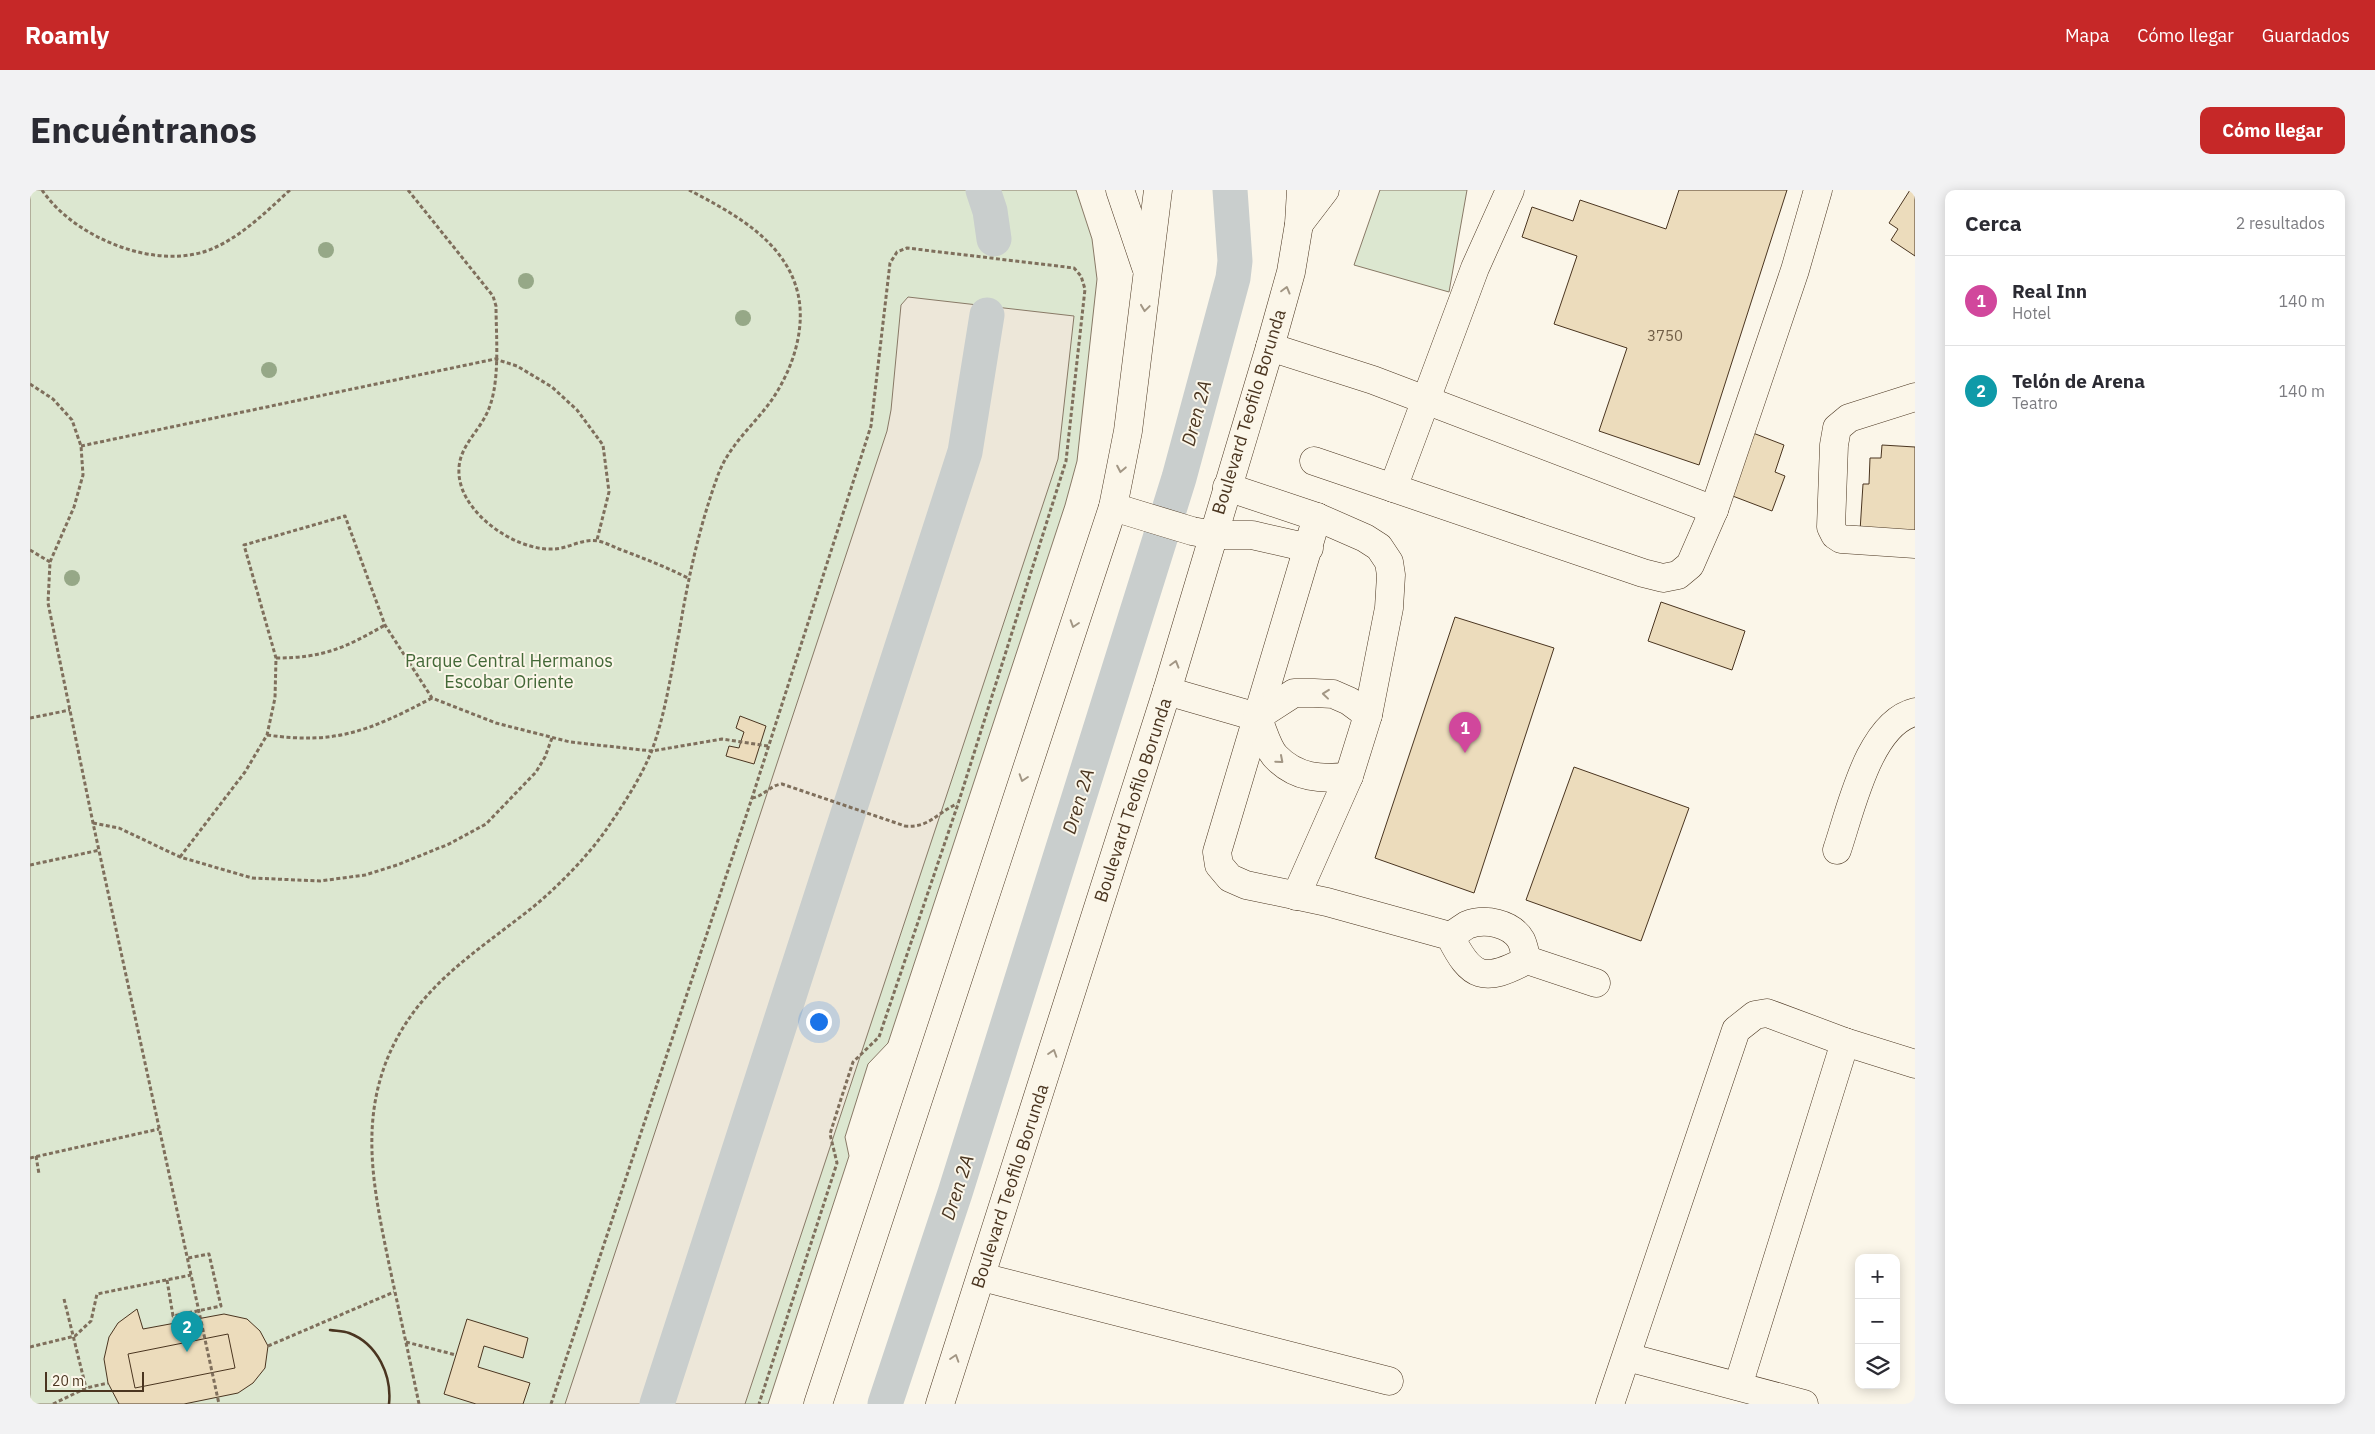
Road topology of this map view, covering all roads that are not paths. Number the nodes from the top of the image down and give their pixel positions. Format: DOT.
graph roads {
  1 [pos="1120,190"];
  2 [pos="1158,190"];
  3 [pos="1301,190"];
  4 [pos="1325,190"];
  5 [pos="1510,190"];
  6 [pos="1818,190"];
  7 [pos="1299,224"];
  8 [pos="1149,278"];
  9 [pos="1270,346"];
  10 [pos="1915,397"];
  11 [pos="1425,399"];
  12 [pos="1314,461"];
  13 [pos="1227,487"];
  14 [pos="1393,488"];
  15 [pos="1714,510"];
  16 [pos="1124,511"];
  17 [pos="1317,517"];
  18 [pos="1202,533"];
  19 [pos="1915,544"];
  20 [pos="1309,548"];
  21 [pos="1167,692"];
  22 [pos="1915,712"];
  23 [pos="1368,715"];
  24 [pos="1257,718"];
  25 [pos="1349,776"];
  26 [pos="1837,850"];
  27 [pos="1296,896"];
  28 [pos="1450,936"];
  29 [pos="1527,960"];
  30 [pos="1596,983"];
  31 [pos="1845,1042"];
  32 [pos="1915,1064"];
  33 [pos="982,1277"];
  34 [pos="1627,1357"];
  35 [pos="1389,1381"];
  36 [pos="1738,1386"];
  37 [pos="818,1404"];
  38 [pos="940,1404"];
  39 [pos="1610,1404"];
  40 [pos="1804,1404"];
  1 -- 8 [label="main road"];
  2 -- 8 [label="main road"];
  3 -- 7 [label="main road, Boulevard Teofilo Borunda"];
  4 -- 7 [label="main road"];
  5 -- 11 [label="main road"];
  6 -- 15 [label="main road"];
  9 -- 7 [label="main road, Boulevard Teofilo Borunda, one-way"];
  8 -- 16 [label="main road, one-way"];
  9 -- 11 [label="main road"];
  9 -- 13 [label="main road, Boulevard Teofilo Borunda"];
  10 -- 19 [label="main road"];
  11 -- 14 [label="main road"];
  11 -- 15 [label="main road"];
  12 -- 14 [label="main road"];
  13 -- 17 [label="main road"];
  13 -- 18 [label="main road, Boulevard Teofilo Borunda"];
  14 -- 15 [label="main road"];
  16 -- 18 [label="main road"];
  16 -- 37 [label="main road, one-way"];
  17 -- 20 [label="main road"];
  17 -- 23 [label="main road"];
  18 -- 20 [label="main road"];
  21 -- 18 [label="main road, Boulevard Teofilo Borunda, one-way"];
  20 -- 24 [label="main road"];
  21 -- 24 [label="main road"];
  33 -- 21 [label="main road, Boulevard Teofilo Borunda, one-way"];
  22 -- 26 [label="main road"];
  23 -- 24 [label="main road, one-way"];
  23 -- 25 [label="main road"];
  24 -- 25 [label="main road, one-way"];
  24 -- 27 [label="main road"];
  25 -- 27 [label="main road"];
  27 -- 28 [label="main road"];
  28 -- 29 [label="main road"];
  28 -- 29 [label="main road"];
  29 -- 30 [label="main road"];
  31 -- 32 [label="main road"];
  31 -- 34 [label="main road"];
  31 -- 36 [label="main road"];
  33 -- 35 [label="main road"];
  38 -- 33 [label="main road, Boulevard Teofilo Borunda, one-way"];
  34 -- 36 [label="main road"];
  34 -- 39 [label="main road"];
  36 -- 40 [label="main road"];
}
